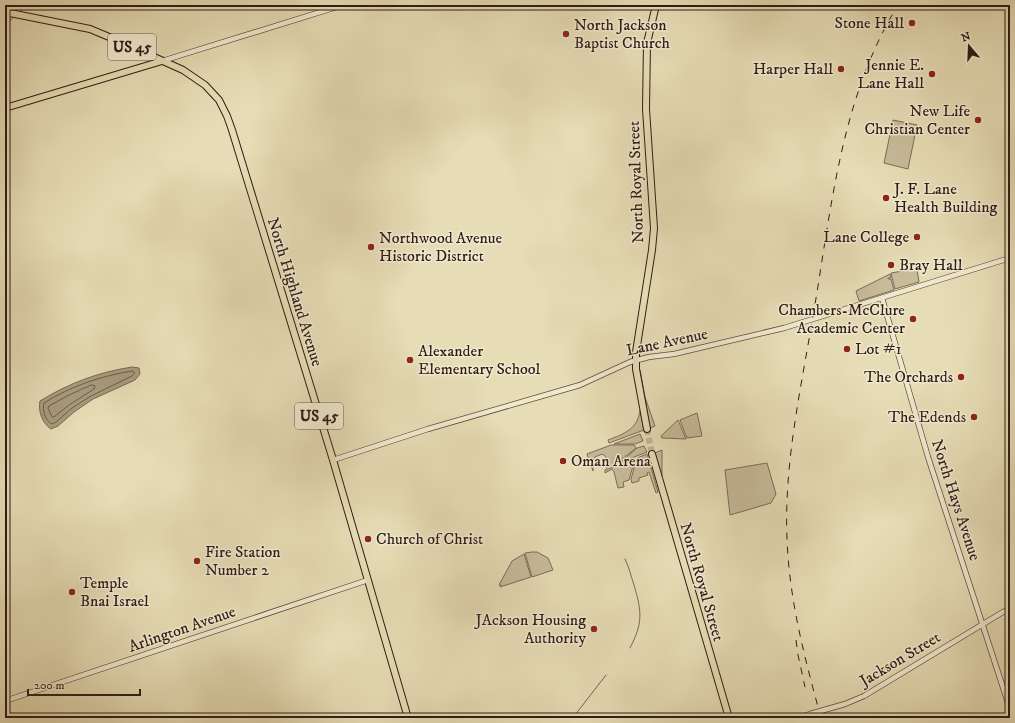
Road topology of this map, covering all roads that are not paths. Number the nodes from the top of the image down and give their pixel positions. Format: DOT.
graph roads {
  1 [pos="343,5"];
  2 [pos="656,5"];
  3 [pos="5,12"];
  4 [pos="162,61"];
  5 [pos="5,108"];
  6 [pos="1010,258"];
  7 [pos="882,298"];
  8 [pos="636,360"];
  9 [pos="647,429"];
  10 [pos="652,454"];
  11 [pos="333,460"];
  12 [pos="368,580"];
  13 [pos="1010,610"];
  14 [pos="982,624"];
  15 [pos="5,701"];
  16 [pos="5,706"];
  17 [pos="1010,709"];
  18 [pos="7,716"];
  19 [pos="408,718"];
  20 [pos="729,718"];
  21 [pos="797,718"];
  1 -- 4 [label="street"];
  2 -- 8 [label="main road, North Royal Street"];
  3 -- 4 [label="main road, North Highland Avenue / US 45"];
  4 -- 5 [label="main road"];
  4 -- 11 [label="main road, North Highland Avenue / US 45"];
  6 -- 7 [label="street, Lane Avenue"];
  7 -- 8 [label="street, Lane Avenue"];
  7 -- 14 [label="street, North Hays Avenue"];
  8 -- 9 [label="main road, North Royal Street"];
  8 -- 11 [label="street, Lane Avenue"];
  10 -- 20 [label="main road, North Royal Street"];
  11 -- 12 [label="main road, North Highland Avenue / US 45"];
  12 -- 15 [label="street, Arlington Avenue"];
  12 -- 19 [label="main road, North Highland Avenue / US 45"];
  13 -- 14 [label="street, Jackson Street"];
  14 -- 17 [label="street, North Hays Avenue"];
  14 -- 21 [label="street, Jackson Street, bridge"];
  16 -- 18 [label="street"];
}
